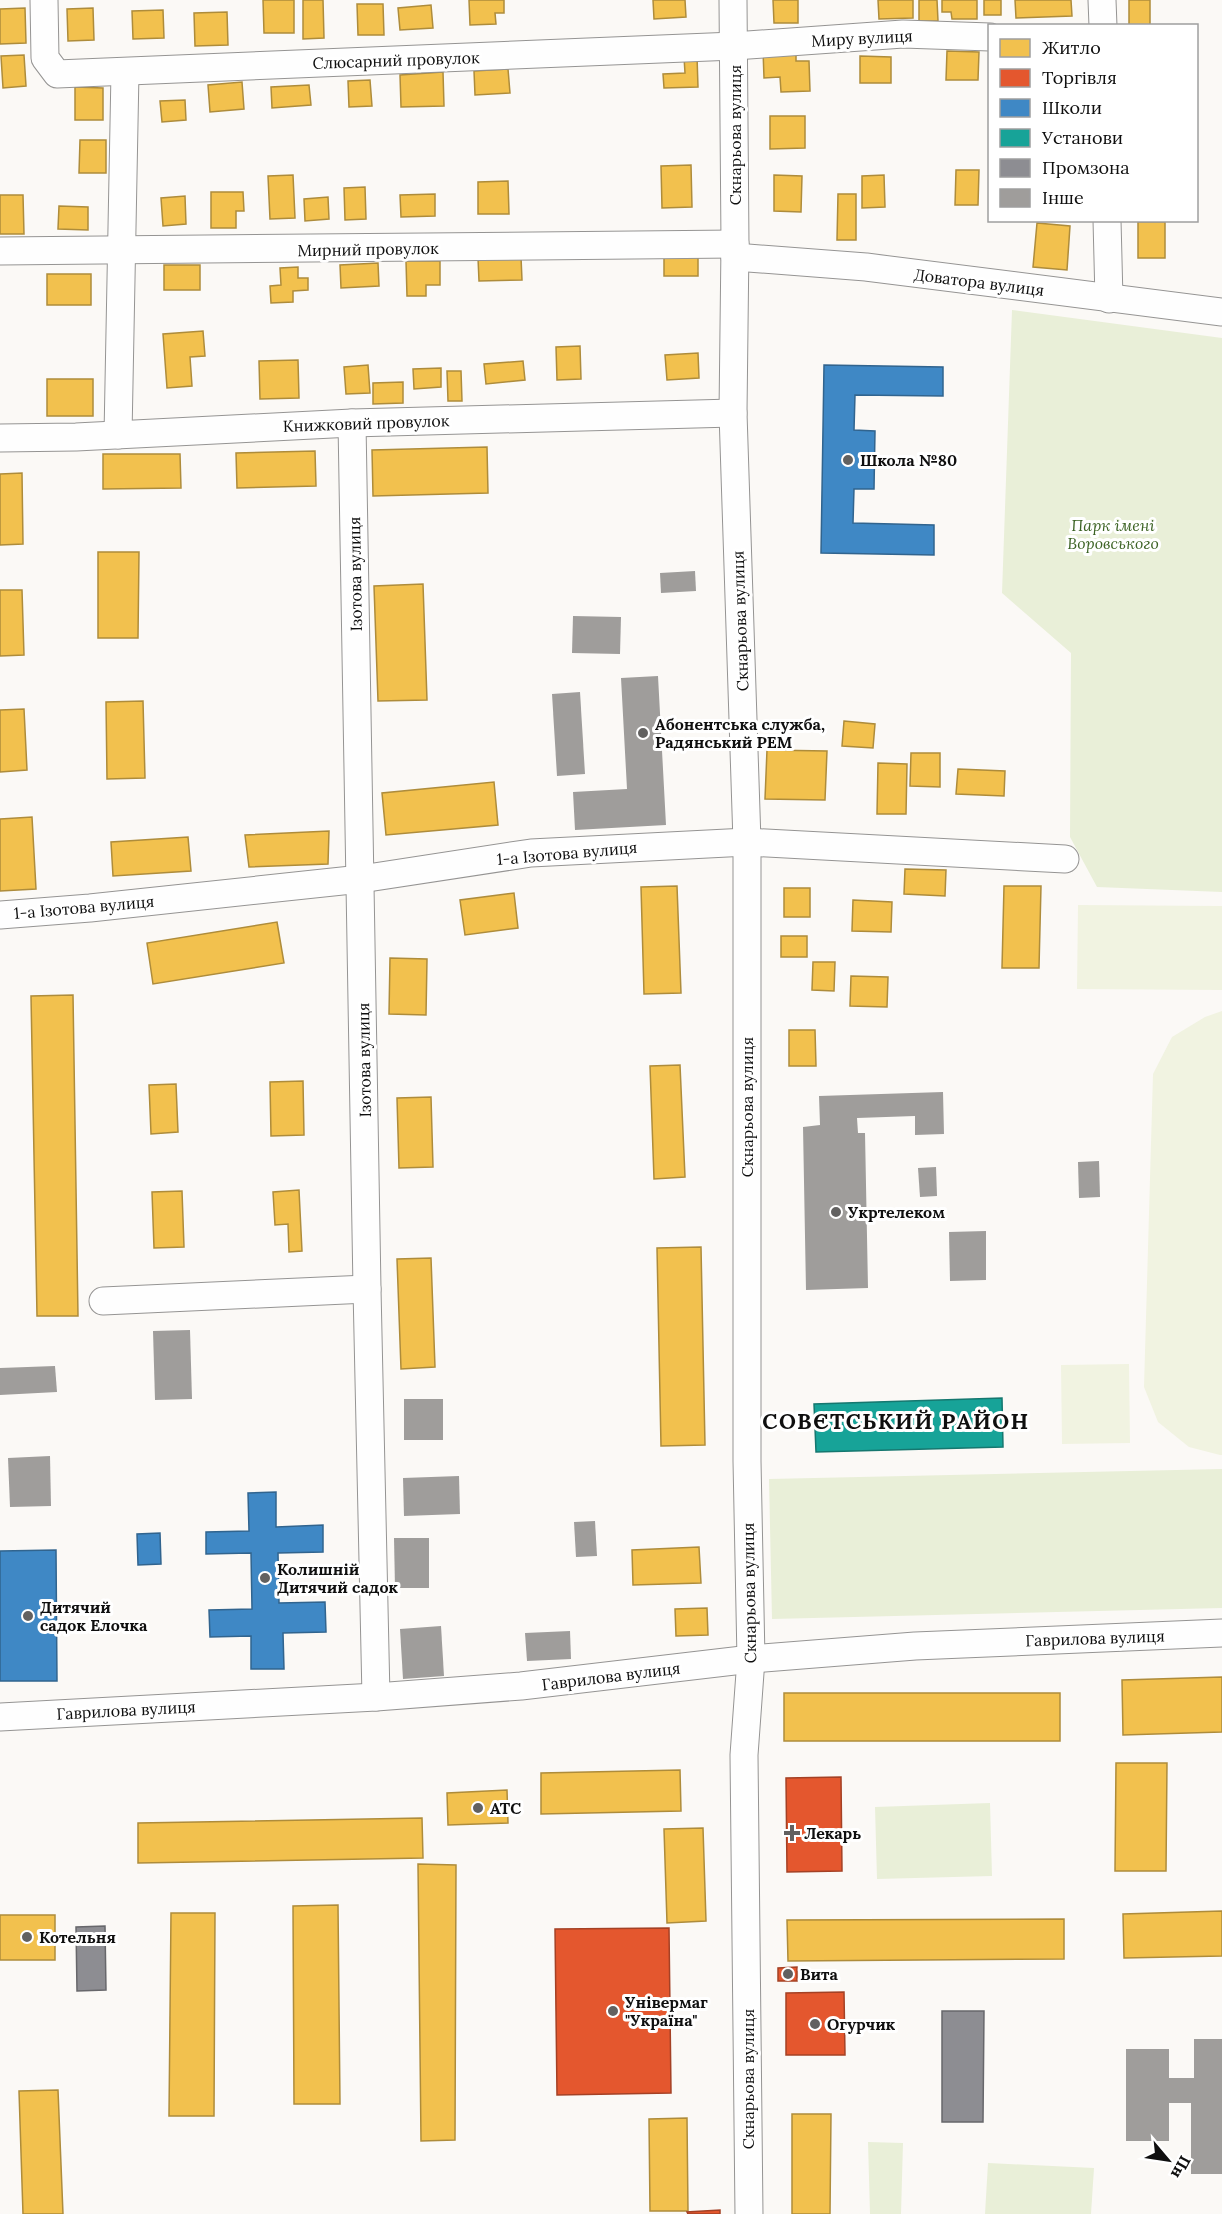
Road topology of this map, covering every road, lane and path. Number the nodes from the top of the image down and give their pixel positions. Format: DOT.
graph roads {
  1 [pos="44,0"];
  2 [pos="733,0"];
  3 [pos="1102,0"];
  4 [pos="1103,24"];
  5 [pos="988,37"];
  6 [pos="734,46"];
  7 [pos="125,72"];
  8 [pos="1107,222"];
  9 [pos="0,251"];
  10 [pos="122,251"];
  11 [pos="735,251"];
  12 [pos="1109,298"];
  13 [pos="1222,312"];
  14 [pos="733,413"];
  15 [pos="352,423"];
  16 [pos="118,435"];
  17 [pos="0,438"];
  18 [pos="747,842"];
  19 [pos="1065,858"];
  20 [pos="361,879"];
  21 [pos="0,915"];
  22 [pos="367,1289"];
  23 [pos="103,1301"];
  24 [pos="1222,1633"];
  25 [pos="752,1659"];
  26 [pos="376,1697"];
  27 [pos="0,1717"];
  28 [pos="749,2214"];
  1 -- 7 [label="street, Слюсарний провулок"];
  2 -- 6 [label="street, Скнарьова вулиця"];
  3 -- 4 [label="street"];
  5 -- 6 [label="street, Миру вулиця"];
  6 -- 7 [label="street, Слюсарний провулок"];
  6 -- 11 [label="street, Скнарьова вулиця"];
  7 -- 10 [label="street"];
  8 -- 12 [label="street"];
  9 -- 10 [label="street, Мирний провулок"];
  10 -- 11 [label="street, Мирний провулок"];
  10 -- 16 [label="street"];
  11 -- 12 [label="street, Доватора вулиця"];
  11 -- 14 [label="street, Скнарьова вулиця"];
  12 -- 13 [label="street, Доватора вулиця"];
  14 -- 15 [label="street, Книжковий провулок"];
  14 -- 18 [label="street, Скнарьова вулиця"];
  15 -- 16 [label="street, Книжковий провулок"];
  15 -- 20 [label="street, Ізотова вулиця"];
  16 -- 17 [label="street, Книжковий провулок"];
  18 -- 19 [label="street, 1-а Ізотова вулиця"];
  18 -- 20 [label="street, 1-а Ізотова вулиця"];
  18 -- 25 [label="street, Скнарьова вулиця"];
  20 -- 21 [label="street, 1-а Ізотова вулиця"];
  20 -- 22 [label="street, Ізотова вулиця"];
  22 -- 23 [label="street"];
  22 -- 26 [label="street, Ізотова вулиця"];
  24 -- 25 [label="street, Гаврилова вулиця"];
  25 -- 26 [label="street, Гаврилова вулиця"];
  25 -- 28 [label="street, Скнарьова вулиця"];
  26 -- 27 [label="street, Гаврилова вулиця"];
}
